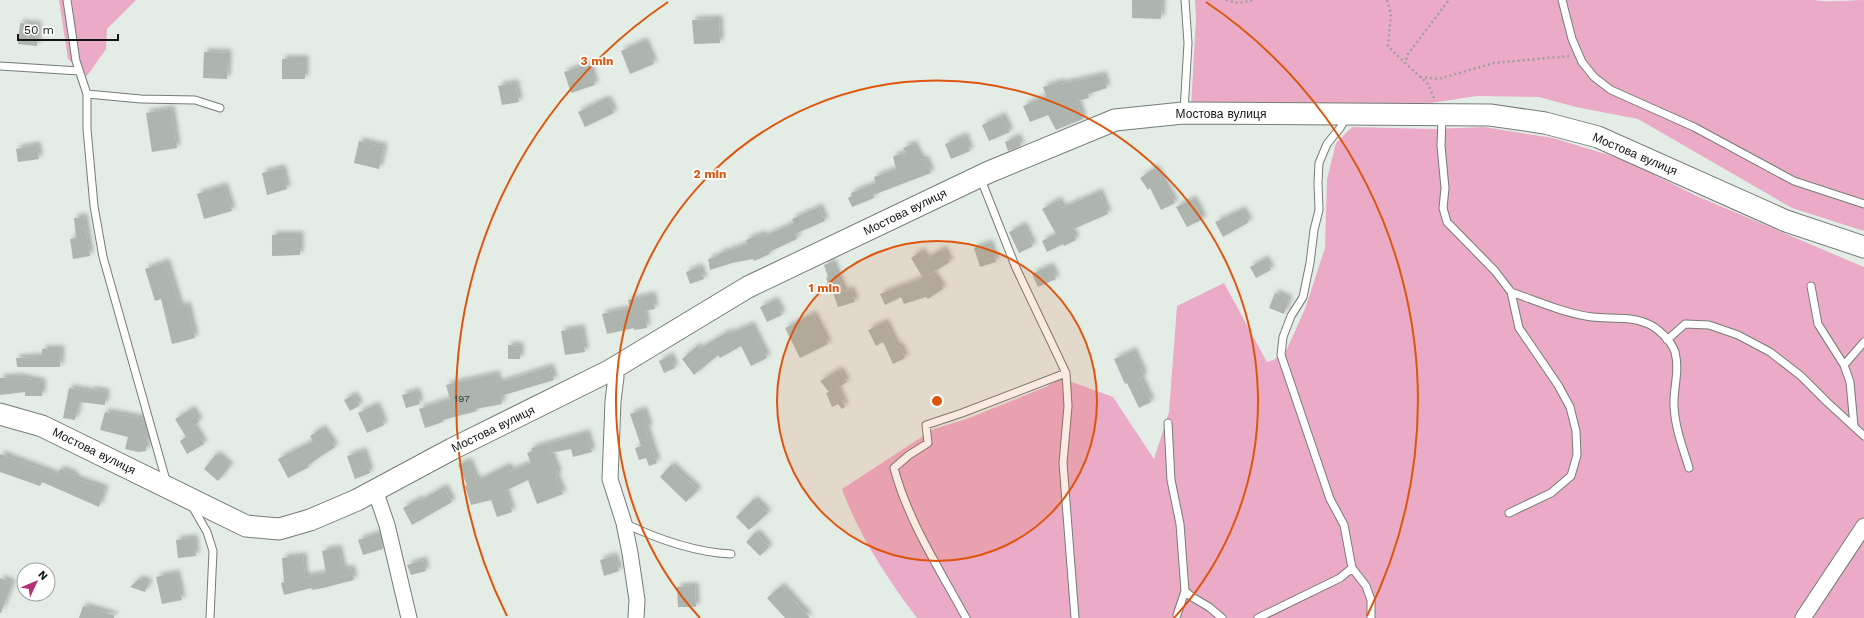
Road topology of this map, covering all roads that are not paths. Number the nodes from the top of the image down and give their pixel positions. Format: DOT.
graph roads {
  1 [pos="67,0"];
  2 [pos="1185,0"];
  3 [pos="1562,0"];
  4 [pos="0,66"];
  5 [pos="79,71"];
  6 [pos="87,94"];
  7 [pos="220,108"];
  8 [pos="1184,113"];
  9 [pos="1348,114"];
  10 [pos="1437,114"];
  11 [pos="980,176"];
  12 [pos="1864,204"];
  13 [pos="1864,247"];
  14 [pos="1811,286"];
  15 [pos="1511,292"];
  16 [pos="1666,340"];
  17 [pos="1864,342"];
  18 [pos="1844,365"];
  19 [pos="613,369"];
  20 [pos="1066,372"];
  21 [pos="0,414"];
  22 [pos="1168,424"];
  23 [pos="1854,426"];
  24 [pos="1864,436"];
  25 [pos="1690,468"];
  26 [pos="375,490"];
  27 [pos="177,492"];
  28 [pos="1509,513"];
  29 [pos="624,523"];
  30 [pos="1864,526"];
  31 [pos="731,554"];
  32 [pos="1352,568"];
  33 [pos="1184,591"];
  34 [pos="1178,615"];
  35 [pos="210,618"];
  36 [pos="409,618"];
  37 [pos="636,618"];
  38 [pos="966,618"];
  39 [pos="1075,618"];
  40 [pos="1222,618"];
  41 [pos="1258,618"];
  42 [pos="1371,618"];
  43 [pos="1803,618"];
  1 -- 5 [label="lane"];
  2 -- 8 [label="lane"];
  3 -- 12 [label="lane"];
  4 -- 5 [label="lane"];
  5 -- 6 [label="lane"];
  6 -- 7 [label="lane"];
  6 -- 27 [label="lane"];
  8 -- 9 [label="street, Мостова вулиця"];
  8 -- 11 [label="street, Мостова вулиця"];
  9 -- 10 [label="street, Мостова вулиця"];
  9 -- 32 [label="lane"];
  10 -- 13 [label="street, Мостова вулиця"];
  10 -- 15 [label="lane"];
  11 -- 19 [label="street, Мостова вулиця"];
  11 -- 20 [label="lane"];
  14 -- 18 [label="lane"];
  15 -- 16 [label="lane"];
  15 -- 28 [label="lane"];
  16 -- 23 [label="lane"];
  16 -- 25 [label="lane"];
  17 -- 18 [label="lane"];
  18 -- 23 [label="lane"];
  19 -- 26 [label="street, Мостова вулиця"];
  19 -- 29 [label="street"];
  20 -- 38 [label="lane"];
  20 -- 39 [label="lane"];
  21 -- 27 [label="street, Мостова вулиця"];
  22 -- 33 [label="lane"];
  23 -- 24 [label="lane"];
  26 -- 27 [label="street, Мостова вулиця"];
  26 -- 36 [label="street"];
  27 -- 35 [label="lane"];
  29 -- 31 [label="lane"];
  29 -- 37 [label="street"];
  30 -- 43 [label="street"];
  32 -- 41 [label="lane"];
  32 -- 42 [label="lane"];
  33 -- 34 [label="lane"];
  33 -- 40 [label="lane"];
}
